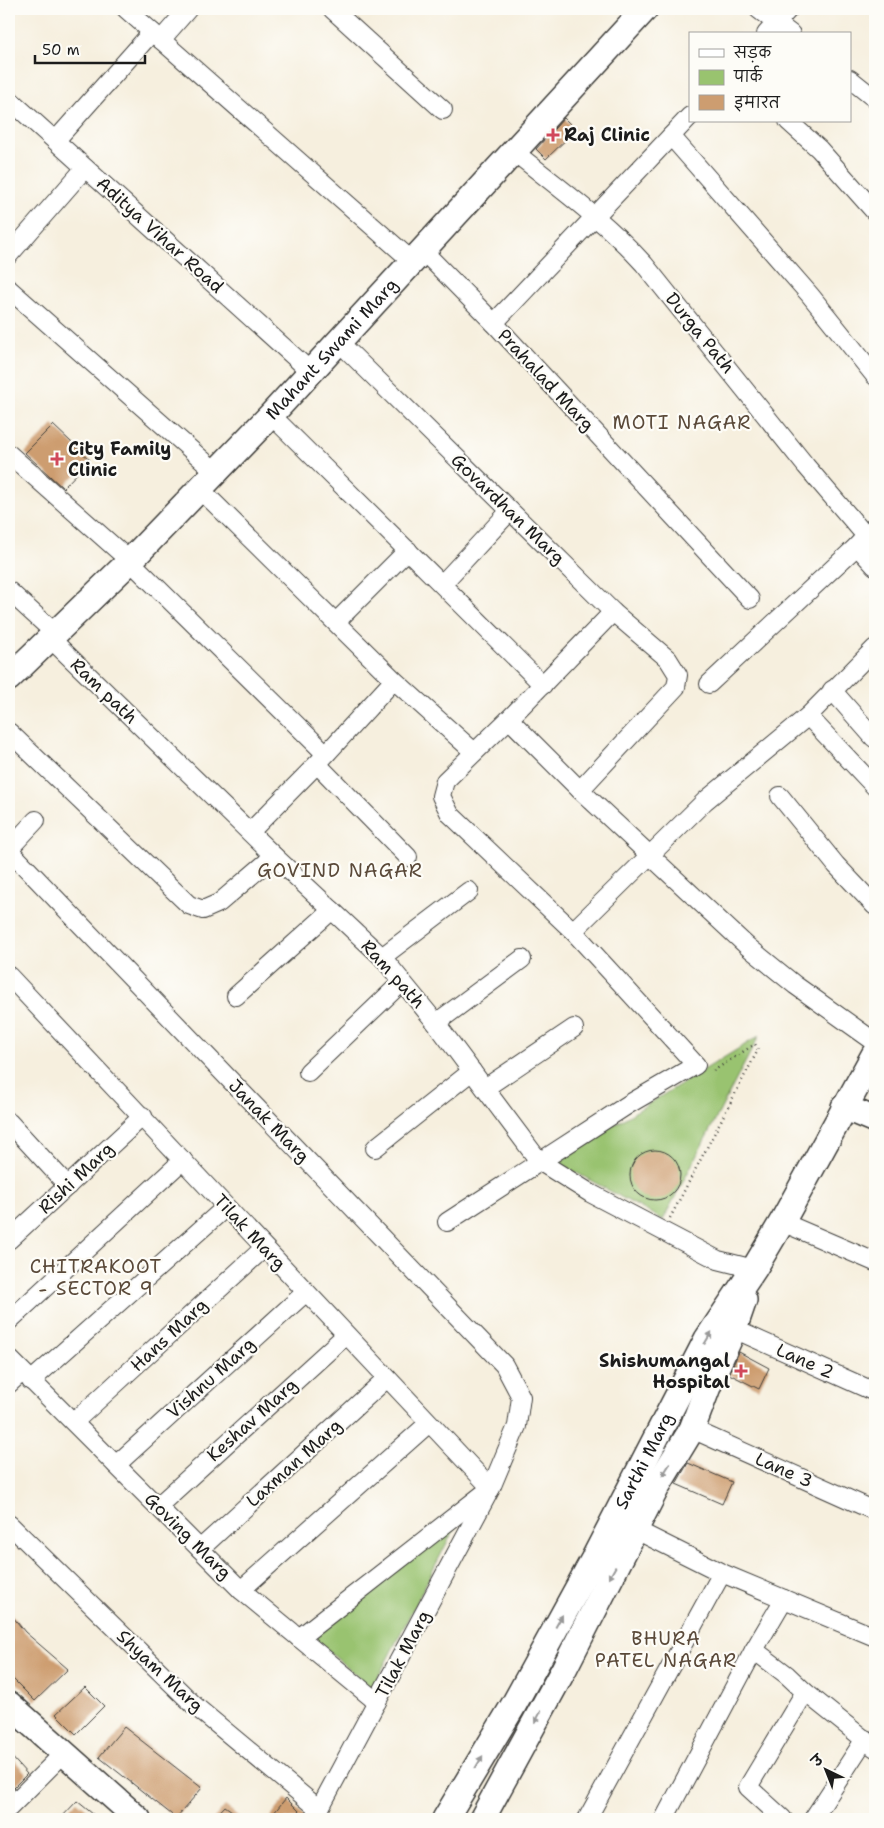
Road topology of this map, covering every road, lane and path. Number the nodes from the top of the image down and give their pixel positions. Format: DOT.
graph roads {
  1 [pos="126,9"];
  2 [pos="188,9"];
  3 [pos="332,9"];
  4 [pos="645,9"];
  5 [pos="758,9"];
  6 [pos="789,9"];
  7 [pos="771,28"];
  8 [pos="784,32"];
  9 [pos="157,36"];
  10 [pos="852,81"];
  11 [pos="9,99"];
  12 [pos="875,99"];
  13 [pos="444,110"];
  14 [pos="689,117"];
  15 [pos="789,122"];
  16 [pos="671,136"];
  17 [pos="56,140"];
  18 [pos="513,151"];
  19 [pos="85,168"];
  20 [pos="875,212"];
  21 [pos="594,216"];
  22 [pos="9,255"];
  23 [pos="418,256"];
  24 [pos="9,289"];
  25 [pos="494,323"];
  26 [pos="338,342"];
  27 [pos="310,371"];
  28 [pos="875,376"];
  29 [pos="270,415"];
  30 [pos="9,454"];
  31 [pos="207,480"];
  32 [pos="510,511"];
  33 [pos="868,546"];
  34 [pos="408,550"];
  35 [pos="130,561"];
  36 [pos="442,584"];
  37 [pos="9,591"];
  38 [pos="750,598"];
  39 [pos="613,612"];
  40 [pos="336,622"];
  41 [pos="54,637"];
  42 [pos="875,648"];
  43 [pos="9,678"];
  44 [pos="394,680"];
  45 [pos="709,684"];
  46 [pos="543,685"];
  47 [pos="832,690"];
  48 [pos="808,716"];
  49 [pos="509,719"];
  50 [pos="9,732"];
  51 [pos="874,738"];
  52 [pos="474,752"];
  53 [pos="321,759"];
  54 [pos="875,787"];
  55 [pos="580,790"];
  56 [pos="780,796"];
  57 [pos="36,820"];
  58 [pos="250,832"];
  59 [pos="9,850"];
  60 [pos="649,855"];
  61 [pos="274,856"];
  62 [pos="408,857"];
  63 [pos="469,892"];
  64 [pos="875,906"];
  65 [pos="332,910"];
  66 [pos="573,931"];
  67 [pos="382,957"];
  68 [pos="522,959"];
  69 [pos="9,976"];
  70 [pos="402,982"];
  71 [pos="236,996"];
  72 [pos="436,1023"];
  73 [pos="574,1028"];
  74 [pos="875,1042"];
  75 [pos="875,1053"];
  76 [pos="472,1071"];
  77 [pos="308,1072"];
  78 [pos="706,1075"];
  79 [pos="485,1088"];
  80 [pos="844,1107"];
  81 [pos="143,1116"];
  82 [pos="875,1120"];
  83 [pos="9,1123"];
  84 [pos="375,1148"];
  85 [pos="184,1160"];
  86 [pos="539,1161"];
  87 [pos="68,1186"];
  88 [pos="226,1207"];
  89 [pos="662,1213"];
  90 [pos="446,1222"];
  91 [pos="782,1222"];
  92 [pos="9,1240"];
  93 [pos="264,1248"];
  94 [pos="875,1262"];
  95 [pos="754,1269"];
  96 [pos="306,1292"];
  97 [pos="9,1321"];
  98 [pos="734,1329"];
  99 [pos="346,1335"];
  100 [pos="9,1358"];
  101 [pos="26,1376"];
  102 [pos="387,1378"];
  103 [pos="9,1384"];
  104 [pos="875,1392"];
  105 [pos="521,1397"];
  106 [pos="667,1419"];
  107 [pos="74,1422"];
  108 [pos="429,1423"];
  109 [pos="692,1429"];
  110 [pos="116,1465"];
  111 [pos="490,1488"];
  112 [pos="158,1506"];
  113 [pos="875,1511"];
  114 [pos="9,1524"];
  115 [pos="636,1530"];
  116 [pos="200,1549"];
  117 [pos="722,1573"];
  118 [pos="241,1590"];
  119 [pos="784,1599"];
  120 [pos="875,1637"];
  121 [pos="299,1638"];
  122 [pos="754,1650"];
  123 [pos="805,1692"];
  124 [pos="377,1702"];
  125 [pos="9,1704"];
  126 [pos="870,1744"];
  127 [pos="64,1754"];
  128 [pos="464,1788"];
  129 [pos="9,1808"];
  130 [pos="486,1813"];
  131 [pos="317,1814"];
  132 [pos="138,1819"];
  133 [pos="445,1819"];
  134 [pos="587,1819"];
  135 [pos="664,1819"];
  136 [pos="783,1819"];
  137 [pos="813,1819"];
  1 -- 9 [label="street, Prahalad Marg"];
  2 -- 9 [label="street"];
  3 -- 13 [label="street"];
  4 -- 18 [label="street, Mahant Swami Marg"];
  5 -- 7 [label="street"];
  6 -- 7 [label="street"];
  7 -- 8 [label="street"];
  9 -- 17 [label="street"];
  9 -- 23 [label="street, Prahalad Marg"];
  10 -- 12 [label="street"];
  11 -- 17 [label="street, Aditya Vihar Road"];
  14 -- 16 [label="street"];
  15 -- 20 [label="street"];
  16 -- 21 [label="street"];
  16 -- 28 [label="street"];
  17 -- 19 [label="street, Aditya Vihar Road"];
  18 -- 21 [label="street, Durga Path"];
  18 -- 23 [label="street, Mahant Swami Marg"];
  19 -- 22 [label="street"];
  19 -- 27 [label="street, Aditya Vihar Road"];
  21 -- 25 [label="street"];
  21 -- 33 [label="street, Durga Path"];
  23 -- 25 [label="street, Prahalad Marg"];
  23 -- 26 [label="street, Mahant Swami Marg"];
  24 -- 31 [label="street"];
  25 -- 38 [label="street, Prahalad Marg"];
  26 -- 27 [label="street, Mahant Swami Marg"];
  26 -- 32 [label="street, Govardhan Marg"];
  27 -- 29 [label="street, Mahant Swami Marg"];
  29 -- 31 [label="street, Mahant Swami Marg"];
  29 -- 34 [label="street"];
  30 -- 35 [label="street"];
  31 -- 35 [label="street, Mahant Swami Marg"];
  31 -- 40 [label="street"];
  32 -- 36 [label="street"];
  32 -- 39 [label="street, Govardhan Marg"];
  33 -- 45 [label="street"];
  34 -- 36 [label="street"];
  34 -- 40 [label="street"];
  35 -- 41 [label="street, Mahant Swami Marg"];
  35 -- 53 [label="street"];
  36 -- 46 [label="street"];
  37 -- 41 [label="street, Ram path"];
  39 -- 46 [label="street"];
  39 -- 55 [label="street, Govardhan Marg"];
  40 -- 44 [label="street"];
  41 -- 43 [label="street, Mahant Swami Marg"];
  41 -- 58 [label="street, Ram path"];
  42 -- 47 [label="street"];
  44 -- 52 [label="street"];
  44 -- 53 [label="street"];
  46 -- 49 [label="street"];
  47 -- 48 [label="street"];
  47 -- 51 [label="street"];
  48 -- 54 [label="street"];
  48 -- 60 [label="street"];
  49 -- 52 [label="street"];
  49 -- 55 [label="street"];
  50 -- 61 [label="street"];
  52 -- 66 [label="street"];
  53 -- 58 [label="street"];
  53 -- 62 [label="street"];
  55 -- 60 [label="street"];
  56 -- 64 [label="street"];
  57 -- 59 [label="street"];
  58 -- 61 [label="street, Ram path"];
  59 -- 105 [label="street, Janak Marg"];
  60 -- 66 [label="street"];
  60 -- 74 [label="street"];
  61 -- 65 [label="street, Ram path"];
  63 -- 67 [label="street"];
  65 -- 67 [label="street, Ram path"];
  65 -- 71 [label="street"];
  66 -- 86 [label="street"];
  67 -- 70 [label="street, Ram path"];
  68 -- 72 [label="street"];
  69 -- 81 [label="street, Tilak Marg"];
  70 -- 72 [label="street, Ram path"];
  70 -- 77 [label="street"];
  72 -- 76 [label="street, Ram path"];
  73 -- 79 [label="street"];
  75 -- 80 [label="street, Sarthi Marg"];
  76 -- 79 [label="street, Ram path"];
  76 -- 84 [label="street"];
  78 -- 89 [label="path"];
  79 -- 86 [label="street, Ram path"];
  80 -- 82 [label="street"];
  80 -- 91 [label="street, Sarthi Marg"];
  81 -- 85 [label="street, Tilak Marg"];
  81 -- 87 [label="street, Rishi Marg"];
  83 -- 87 [label="street"];
  85 -- 88 [label="street, Tilak Marg"];
  85 -- 97 [label="street"];
  86 -- 90 [label="street"];
  86 -- 95 [label="street, Ram path"];
  87 -- 92 [label="street, Rishi Marg"];
  88 -- 93 [label="street, Tilak Marg"];
  88 -- 101 [label="street"];
  91 -- 94 [label="street"];
  91 -- 95 [label="street, Sarthi Marg"];
  93 -- 96 [label="street, Tilak Marg"];
  93 -- 107 [label="street, Hans Marg"];
  95 -- 98 [label="street, Sarthi Marg"];
  106 -- 95 [label="street, Sarthi Marg, one-way"];
  96 -- 99 [label="street, Tilak Marg"];
  96 -- 110 [label="street, Vishnu Marg"];
  98 -- 104 [label="street, Lane 2"];
  98 -- 109 [label="street, Sarthi Marg"];
  99 -- 102 [label="street, Tilak Marg"];
  99 -- 112 [label="street, Keshav Marg"];
  100 -- 101 [label="street, Goving Marg"];
  101 -- 103 [label="street"];
  101 -- 107 [label="street, Goving Marg"];
  102 -- 108 [label="street, Tilak Marg"];
  102 -- 116 [label="street, Laxman Marg"];
  105 -- 111 [label="street, Tilak Marg"];
  106 -- 109 [label="street"];
  128 -- 106 [label="street, Sarthi Marg, one-way"];
  107 -- 110 [label="street, Goving Marg"];
  108 -- 111 [label="street, Tilak Marg"];
  108 -- 118 [label="street"];
  109 -- 113 [label="street, Lane 3"];
  109 -- 115 [label="street, Sarthi Marg, one-way"];
  110 -- 112 [label="street, Goving Marg"];
  111 -- 121 [label="street"];
  111 -- 124 [label="street, Tilak Marg"];
  112 -- 116 [label="street, Goving Marg"];
  114 -- 131 [label="street, Shyam Marg"];
  115 -- 117 [label="street"];
  115 -- 130 [label="street, Sarthi Marg, one-way"];
  116 -- 118 [label="street, Goving Marg"];
  117 -- 119 [label="street"];
  117 -- 134 [label="street"];
  118 -- 121 [label="street, Goving Marg"];
  119 -- 120 [label="street"];
  119 -- 122 [label="street"];
  121 -- 124 [label="street, Goving Marg"];
  122 -- 123 [label="street"];
  122 -- 135 [label="street"];
  123 -- 126 [label="street"];
  123 -- 136 [label="street"];
  124 -- 131 [label="street, Tilak Marg"];
  125 -- 127 [label="street"];
  126 -- 137 [label="street"];
  127 -- 129 [label="street"];
  127 -- 132 [label="street"];
  128 -- 130 [label="street"];
  128 -- 133 [label="street, Sarthi Marg"];
}
